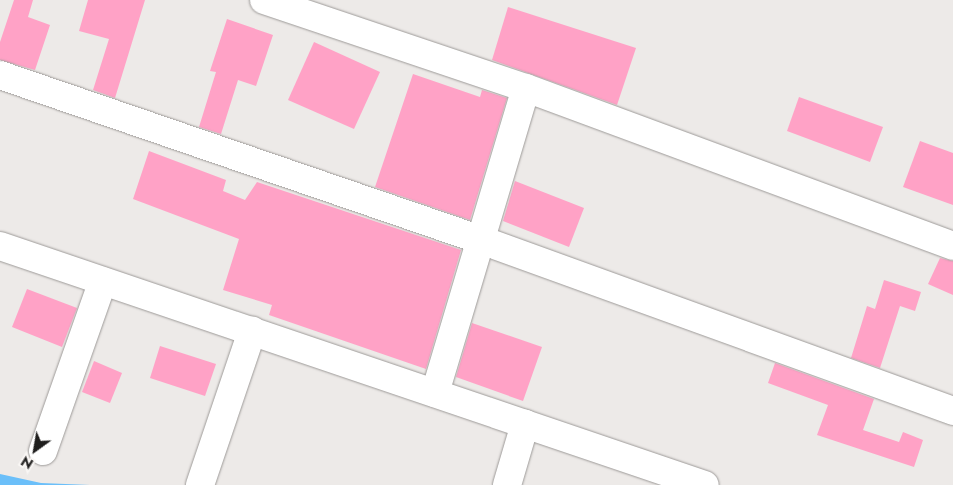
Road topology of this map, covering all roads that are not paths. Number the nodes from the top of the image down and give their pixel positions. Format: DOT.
graph roads {
  1 [pos="264,0"];
  2 [pos="0,75"];
  3 [pos="526,88"];
  4 [pos="480,240"];
  5 [pos="0,246"];
  6 [pos="953,246"];
  7 [pos="103,281"];
  8 [pos="252,331"];
  9 [pos="435,393"];
  10 [pos="953,410"];
  11 [pos="524,424"];
  12 [pos="43,450"];
  13 [pos="669,479"];
  14 [pos="200,485"];
  15 [pos="507,485"];
  16 [pos="705,485"];
  1 -- 3 [label="street"];
  2 -- 4 [label="street"];
  3 -- 4 [label="street"];
  3 -- 6 [label="street"];
  4 -- 9 [label="street"];
  4 -- 10 [label="street"];
  5 -- 7 [label="street"];
  7 -- 8 [label="street"];
  7 -- 12 [label="street"];
  8 -- 9 [label="street"];
  8 -- 14 [label="street"];
  9 -- 11 [label="street"];
  11 -- 13 [label="street"];
  11 -- 15 [label="street"];
  13 -- 16 [label="street"];
}
